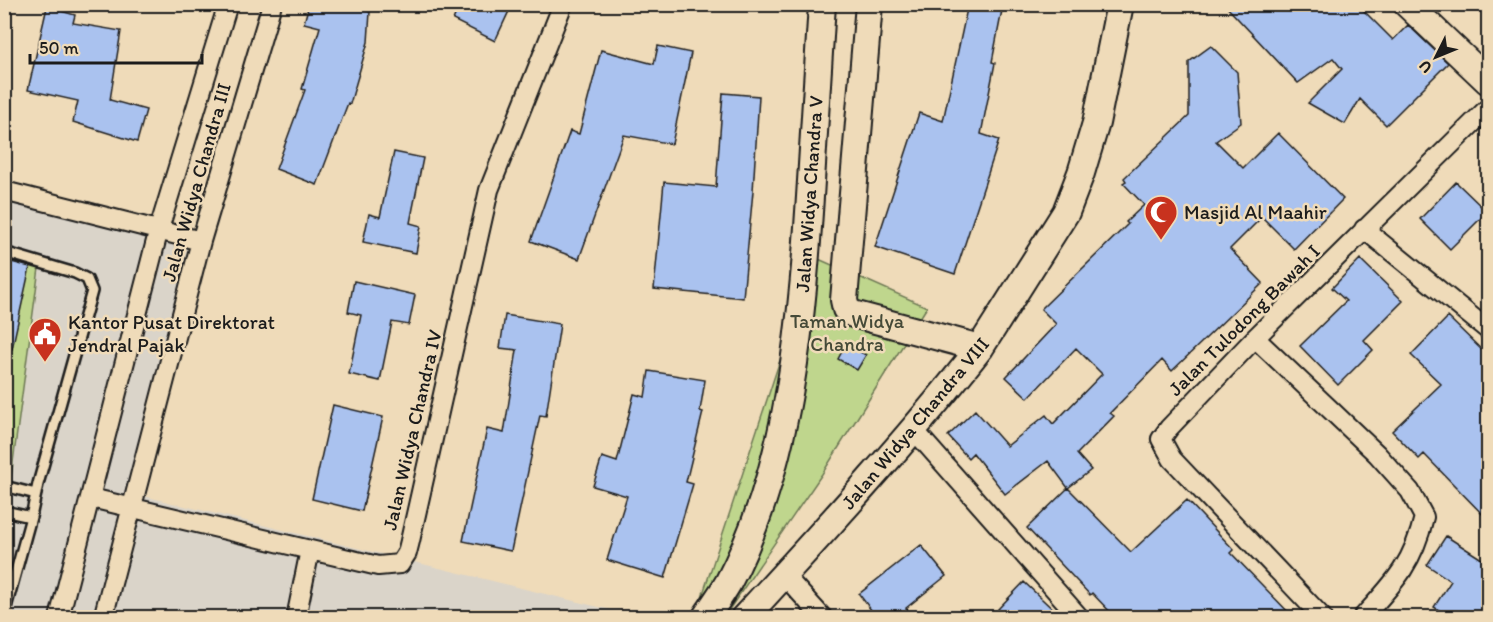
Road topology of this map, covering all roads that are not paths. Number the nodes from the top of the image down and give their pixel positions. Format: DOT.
graph roads {
  1 [pos="228,4"];
  2 [pos="272,4"];
  3 [pos="563,4"];
  4 [pos="822,4"];
  5 [pos="869,4"];
  6 [pos="1120,4"];
  7 [pos="1407,4"];
  8 [pos="1488,81"];
  9 [pos="1488,108"];
  10 [pos="4,191"];
  11 [pos="159,229"];
  12 [pos="1365,230"];
  13 [pos="201,241"];
  14 [pos="4,252"];
  15 [pos="1488,330"];
  16 [pos="1255,338"];
  17 [pos="973,357"];
  18 [pos="914,430"];
  19 [pos="4,486"];
  20 [pos="36,494"];
  21 [pos="91,498"];
  22 [pos="131,507"];
  23 [pos="4,511"];
  24 [pos="32,517"];
  25 [pos="310,550"];
  26 [pos="784,575"];
  27 [pos="4,615"];
  28 [pos="59,618"];
  29 [pos="103,618"];
  30 [pos="296,618"];
  31 [pos="705,618"];
  32 [pos="744,618"];
  33 [pos="823,618"];
  34 [pos="1080,618"];
  35 [pos="1323,618"];
  36 [pos="1362,618"];
  1 -- 11 [label="street, Jalan Widya Chandra III"];
  2 -- 13 [label="street, Jalan Widya Chandra III"];
  3 -- 25 [label="street, Jalan Widya Chandra IV"];
  4 -- 31 [label="street, Jalan Widya Chandra V"];
  5 -- 17 [label="street"];
  6 -- 17 [label="street, Jalan Widya Chandra VIII"];
  7 -- 8 [label="street"];
  9 -- 12 [label="street, Jalan Tulodong Bawah I"];
  10 -- 11 [label="street"];
  11 -- 13 [label="street"];
  11 -- 21 [label="street, Jalan Widya Chandra III"];
  12 -- 15 [label="street"];
  12 -- 16 [label="street, Jalan Tulodong Bawah I"];
  13 -- 22 [label="street, Jalan Widya Chandra III"];
  14 -- 20 [label="lane"];
  16 -- 35 [label="street, Jalan Tulodong Bawah I"];
  16 -- 36 [label="street"];
  17 -- 18 [label="street, Jalan Widya Chandra VIII"];
  18 -- 26 [label="street, Jalan Widya Chandra VIII"];
  18 -- 34 [label="street"];
  19 -- 20 [label="lane"];
  20 -- 24 [label="lane"];
  21 -- 22 [label="street, Jalan Widya Chandra IV"];
  21 -- 28 [label="street, Jalan Widya Chandra III"];
  22 -- 25 [label="street, Jalan Widya Chandra IV"];
  22 -- 29 [label="street, Jalan Widya Chandra III"];
  23 -- 24 [label="lane"];
  24 -- 27 [label="lane"];
  25 -- 30 [label="street"];
  26 -- 32 [label="street, Jalan Widya Chandra VIII"];
  26 -- 33 [label="street"];
}
